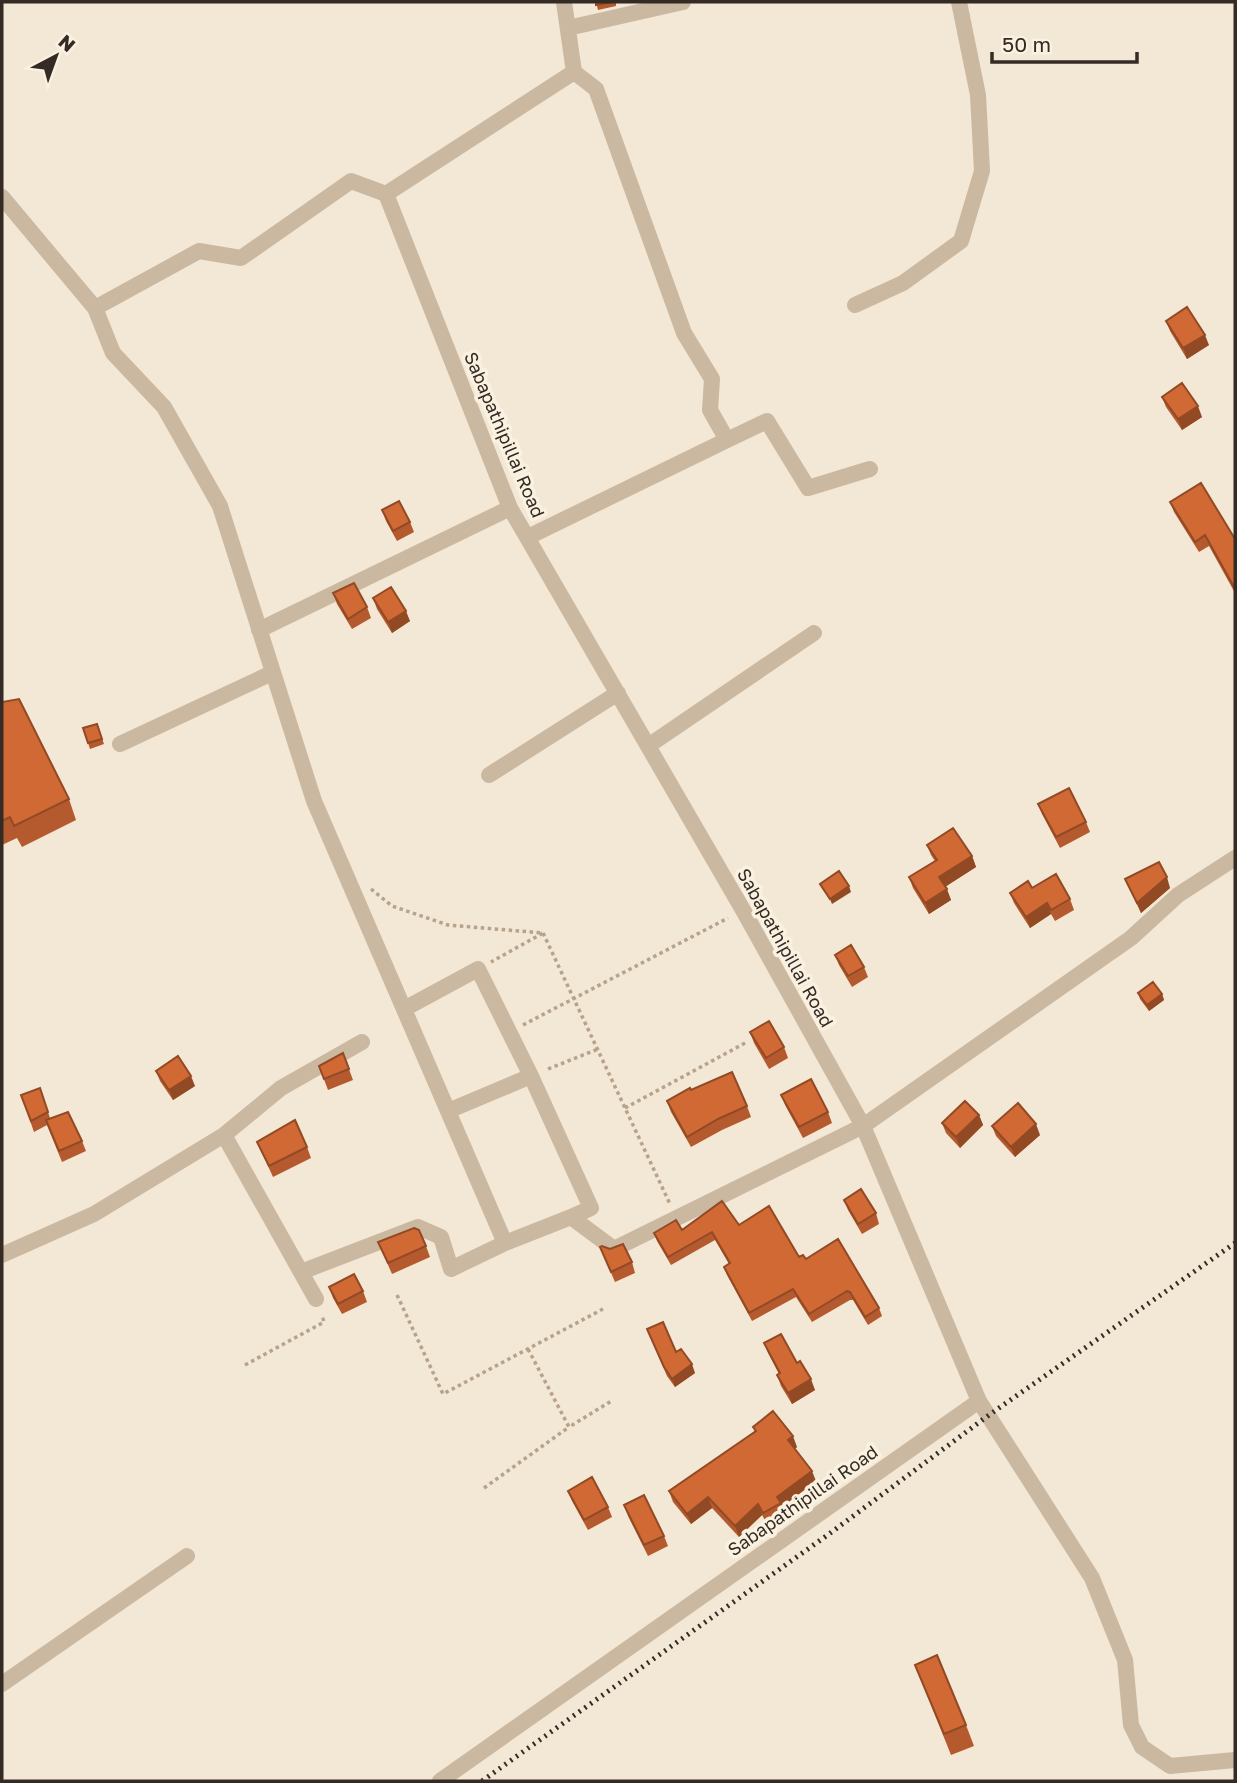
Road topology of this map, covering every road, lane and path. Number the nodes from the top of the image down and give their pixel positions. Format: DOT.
graph roads {
  1 [pos="564,2"];
  2 [pos="683,2"];
  3 [pos="959,2"];
  4 [pos="568,28"];
  5 [pos="574,72"];
  6 [pos="386,194"];
  7 [pos="2,197"];
  8 [pos="855,305"];
  9 [pos="95,308"];
  10 [pos="727,440"];
  11 [pos="870,469"];
  12 [pos="510,508"];
  13 [pos="528,537"];
  14 [pos="259,630"];
  15 [pos="814,633"];
  16 [pos="272,673"];
  17 [pos="618,693"];
  18 [pos="120,744"];
  19 [pos="649,746"];
  20 [pos="489,775"];
  21 [pos="1235,858"];
  22 [pos="342,866"];
  23 [pos="743,910"];
  24 [pos="543,933"];
  25 [pos="478,969"];
  26 [pos="574,999"];
  27 [pos="404,1009"];
  28 [pos="509,1032"];
  29 [pos="362,1042"];
  30 [pos="747,1042"];
  31 [pos="598,1049"];
  32 [pos="531,1076"];
  33 [pos="625,1108"];
  34 [pos="448,1111"];
  35 [pos="863,1126"];
  36 [pos="224,1135"];
  37 [pos="571,1217"];
  38 [pos="677,1218"];
  39 [pos="505,1243"];
  40 [pos="2,1255"];
  41 [pos="301,1272"];
  42 [pos="397,1295"];
  43 [pos="316,1299"];
  44 [pos="603,1310"];
  45 [pos="528,1349"];
  46 [pos="245,1365"];
  47 [pos="613,1400"];
  48 [pos="979,1401"];
  49 [pos="569,1427"];
  50 [pos="484,1489"];
  51 [pos="187,1556"];
  52 [pos="2,1684"];
  53 [pos="1235,1760"];
  54 [pos="440,1781"];
  1 -- 4 [label="street"];
  2 -- 4 [label="street"];
  3 -- 8 [label="street"];
  4 -- 5 [label="street"];
  5 -- 6 [label="street"];
  5 -- 10 [label="street"];
  6 -- 9 [label="street"];
  6 -- 12 [label="street, Sabapathipillai Road"];
  7 -- 9 [label="street"];
  9 -- 14 [label="street"];
  10 -- 11 [label="street"];
  10 -- 13 [label="street"];
  12 -- 13 [label="street, Sabapathipillai Road"];
  12 -- 14 [label="street"];
  13 -- 17 [label="street, Sabapathipillai Road"];
  14 -- 16 [label="street"];
  15 -- 19 [label="street"];
  16 -- 18 [label="street"];
  16 -- 22 [label="street"];
  17 -- 19 [label="street, Sabapathipillai Road"];
  17 -- 20 [label="street"];
  19 -- 23 [label="street, Sabapathipillai Road"];
  21 -- 35 [label="street"];
  22 -- 24 [label="path"];
  22 -- 27 [label="street"];
  23 -- 26 [label="path"];
  23 -- 35 [label="street, Sabapathipillai Road"];
  24 -- 25 [label="path"];
  24 -- 26 [label="path"];
  25 -- 27 [label="street"];
  25 -- 28 [label="street"];
  26 -- 28 [label="path"];
  26 -- 31 [label="path"];
  27 -- 34 [label="street"];
  28 -- 32 [label="street"];
  29 -- 36 [label="street"];
  30 -- 33 [label="path"];
  31 -- 32 [label="path"];
  31 -- 33 [label="path"];
  32 -- 34 [label="street"];
  32 -- 37 [label="street"];
  33 -- 38 [label="path"];
  34 -- 39 [label="street"];
  35 -- 38 [label="street"];
  35 -- 48 [label="street, Sabapathipillai Road"];
  36 -- 40 [label="street"];
  36 -- 41 [label="street"];
  37 -- 38 [label="street"];
  37 -- 39 [label="street"];
  39 -- 41 [label="street"];
  41 -- 43 [label="street"];
  42 -- 45 [label="path"];
  43 -- 46 [label="path"];
  44 -- 45 [label="path"];
  45 -- 49 [label="path"];
  47 -- 49 [label="path"];
  48 -- 53 [label="street"];
  48 -- 54 [label="street, Sabapathipillai Road"];
  49 -- 50 [label="path"];
  51 -- 52 [label="street"];
}
